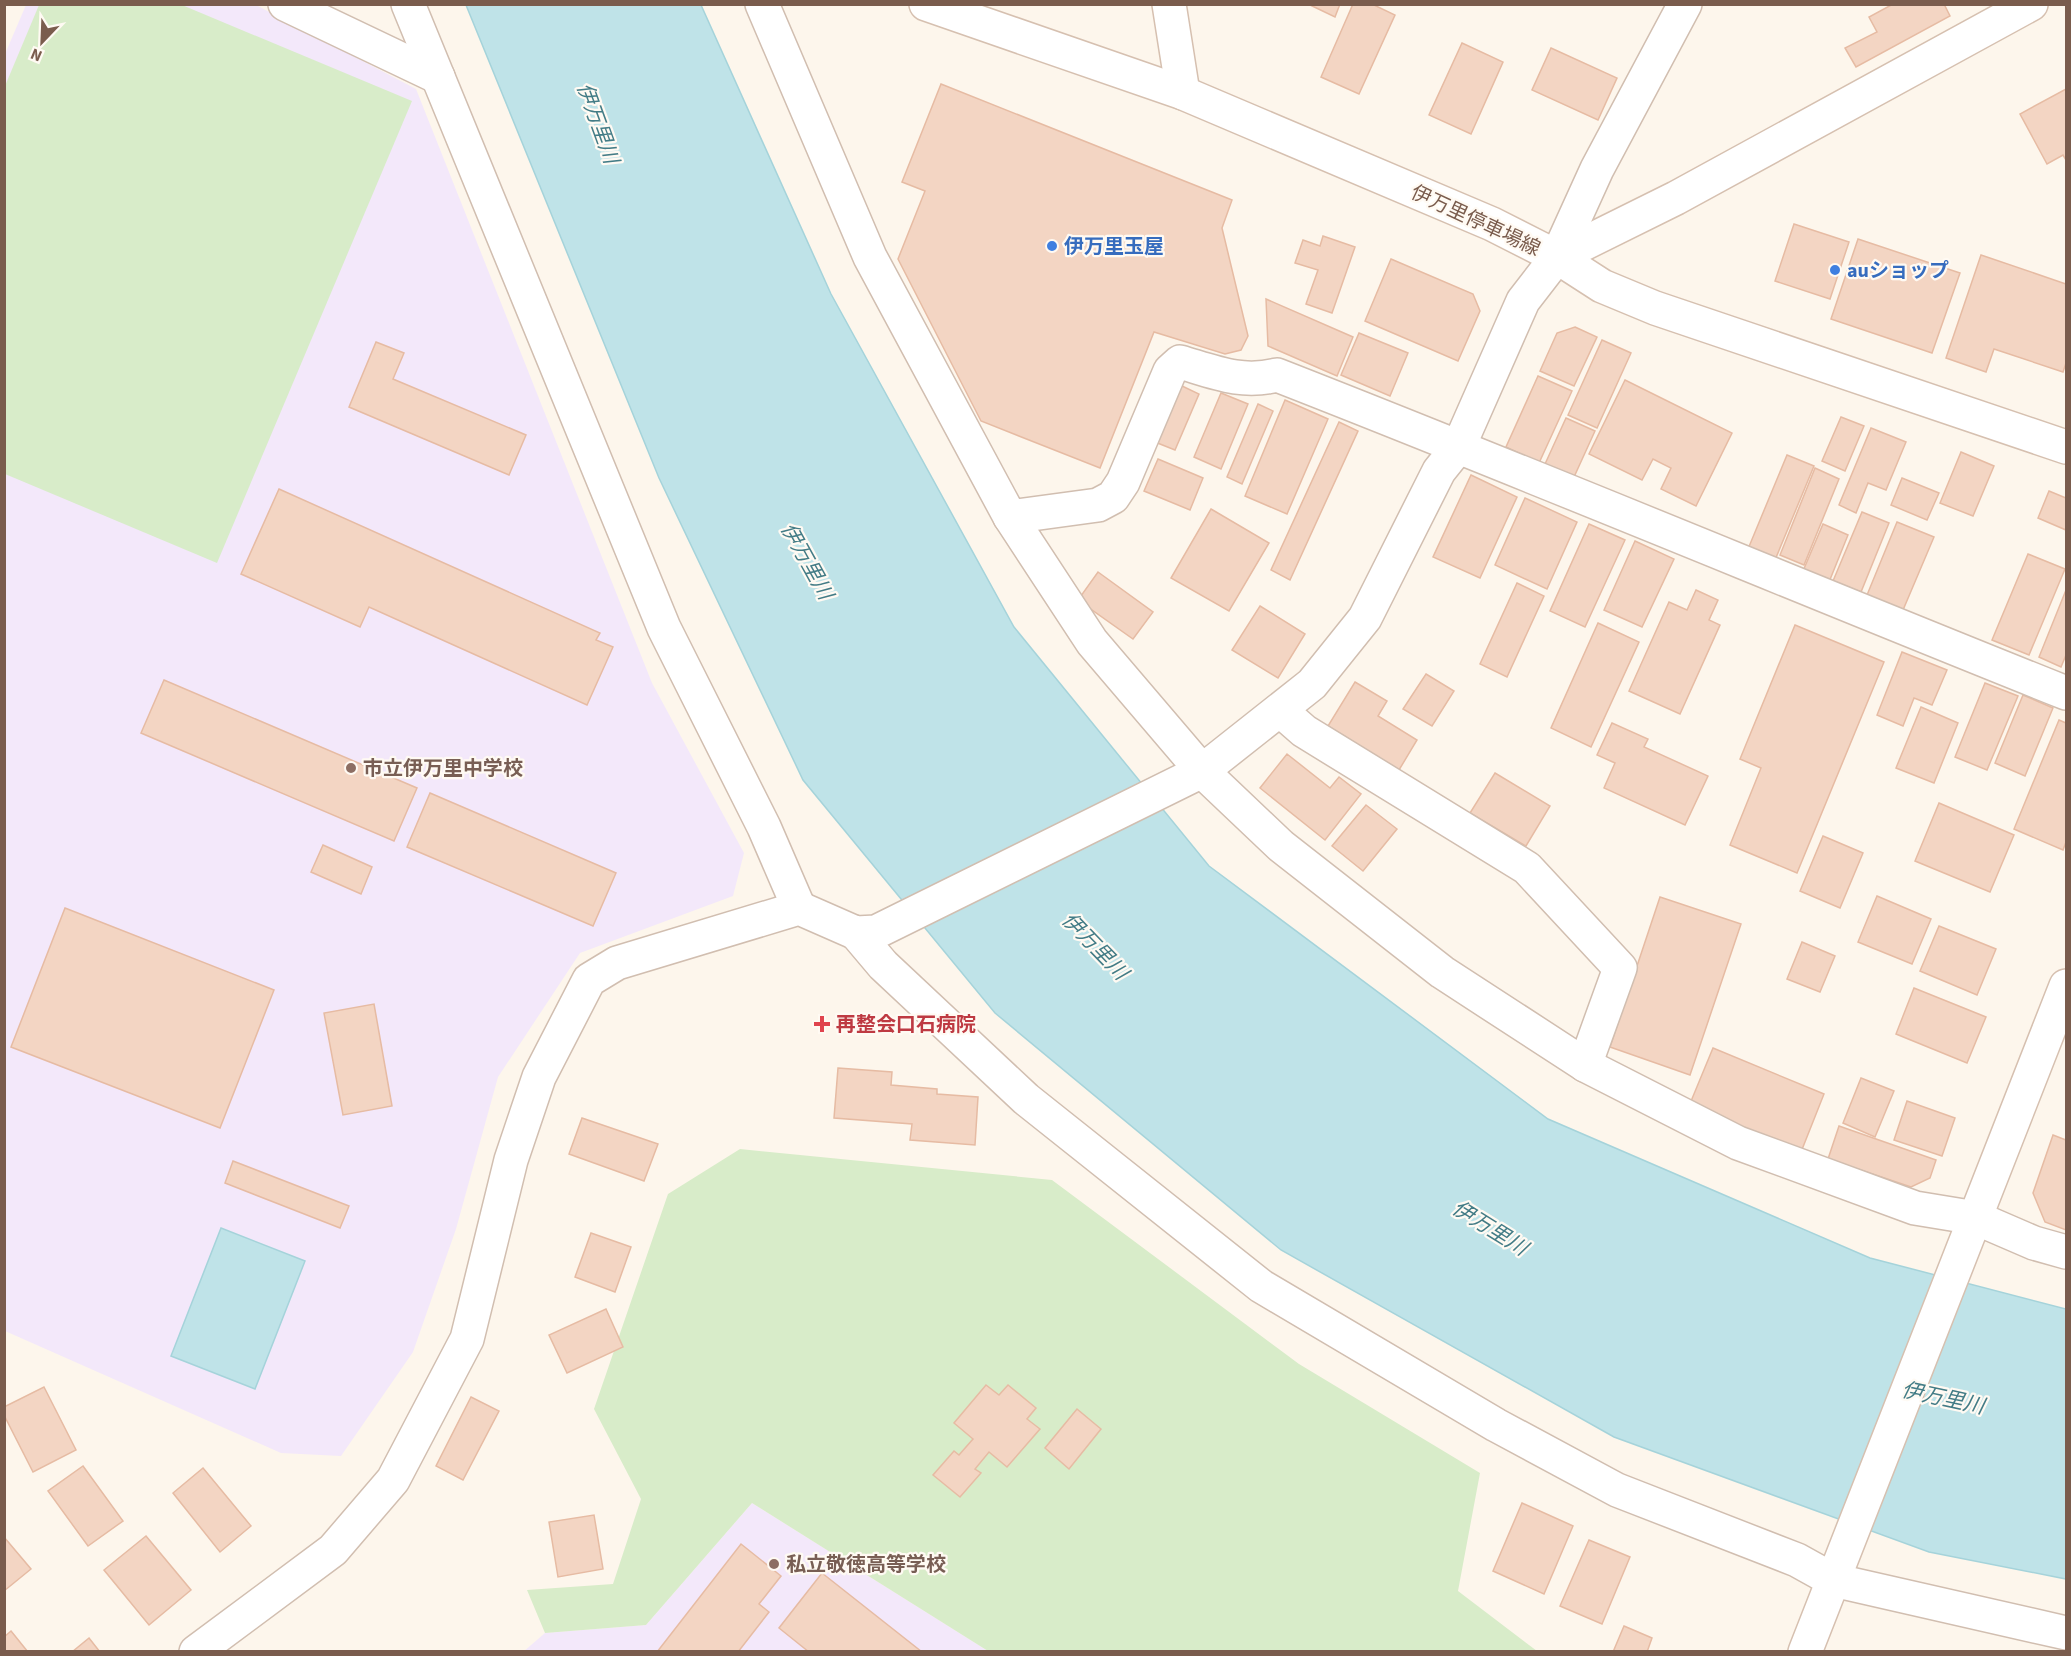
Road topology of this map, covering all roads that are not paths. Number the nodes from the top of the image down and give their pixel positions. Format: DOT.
graph roads {
  1 [pos="285,4"];
  2 [pos="408,4"];
  3 [pos="762,4"];
  4 [pos="926,4"];
  5 [pos="1169,4"];
  6 [pos="1685,4"];
  7 [pos="2031,4"];
  8 [pos="438,77"];
  9 [pos="1183,93"];
  10 [pos="1557,257"];
  11 [pos="1459,446"];
  12 [pos="2067,447"];
  13 [pos="1010,517"];
  14 [pos="2067,693"];
  15 [pos="1280,710"];
  16 [pos="1192,777"];
  17 [pos="799,908"];
  18 [pos="866,932"];
  19 [pos="2067,986"];
  20 [pos="2060,1022"];
  21 [pos="1585,1065"];
  22 [pos="1971,1230"];
  23 [pos="2067,1252"];
  24 [pos="1837,1570"];
  25 [pos="2067,1633"];
  26 [pos="196,1652"];
  27 [pos="1805,1652"];
  1 -- 8 [label="street"];
  2 -- 8 [label="street"];
  3 -- 13 [label="street"];
  4 -- 9 [label="street, 伊万里停車場線"];
  5 -- 9 [label="street"];
  6 -- 10 [label="street"];
  7 -- 10 [label="street, 伊万里停車場線"];
  8 -- 17 [label="street"];
  9 -- 10 [label="street, 伊万里停車場線"];
  10 -- 11 [label="street"];
  10 -- 12 [label="street"];
  11 -- 13 [label="street"];
  11 -- 14 [label="street"];
  11 -- 15 [label="street"];
  13 -- 16 [label="street"];
  15 -- 16 [label="street"];
  15 -- 21 [label="street"];
  16 -- 18 [label="street"];
  16 -- 21 [label="street"];
  17 -- 18 [label="street"];
  17 -- 26 [label="street"];
  18 -- 24 [label="street"];
  19 -- 20 [label="street"];
  20 -- 22 [label="street"];
  21 -- 22 [label="street"];
  22 -- 23 [label="street"];
  22 -- 24 [label="street"];
  24 -- 25 [label="street"];
  24 -- 27 [label="street"];
}
